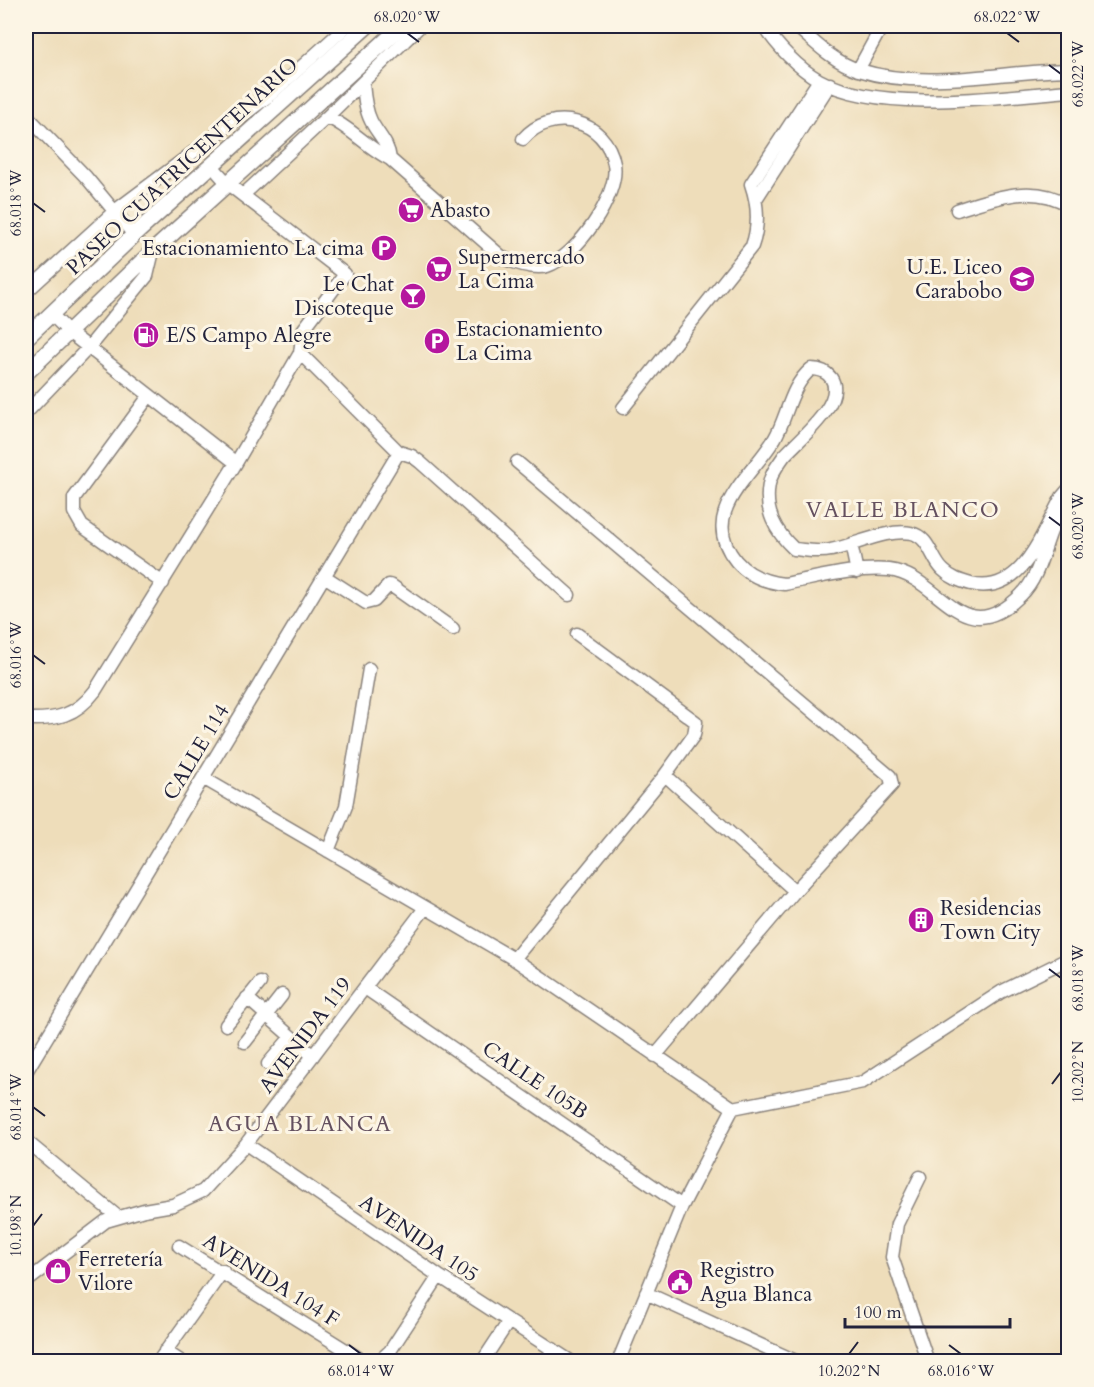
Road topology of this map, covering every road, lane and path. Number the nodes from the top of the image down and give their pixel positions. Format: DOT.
graph roads {
  1 [pos="347,26"];
  2 [pos="367,26"];
  3 [pos="402,26"];
  4 [pos="420,26"];
  5 [pos="764,26"];
  6 [pos="796,26"];
  7 [pos="882,26"];
  8 [pos="858,70"];
  9 [pos="1068,70"];
  10 [pos="824,82"];
  11 [pos="363,83"];
  12 [pos="1068,91"];
  13 [pos="26,115"];
  14 [pos="327,117"];
  15 [pos="523,139"];
  16 [pos="390,159"];
  17 [pos="213,167"];
  18 [pos="228,184"];
  19 [pos="243,195"];
  20 [pos="1068,205"];
  21 [pos="116,210"];
  22 [pos="957,210"];
  23 [pos="134,235"];
  24 [pos="153,251"];
  25 [pos="26,292"];
  26 [pos="52,315"];
  27 [pos="70,333"];
  28 [pos="26,339"];
  29 [pos="89,346"];
  30 [pos="300,353"];
  31 [pos="26,373"];
  32 [pos="149,396"];
  33 [pos="623,408"];
  34 [pos="26,413"];
  35 [pos="399,452"];
  36 [pos="517,462"];
  37 [pos="236,463"];
  38 [pos="1068,490"];
  39 [pos="1068,502"];
  40 [pos="851,544"];
  41 [pos="857,572"];
  42 [pos="324,576"];
  43 [pos="163,583"];
  44 [pos="1003,583"];
  45 [pos="569,595"];
  46 [pos="1012,603"];
  47 [pos="453,629"];
  48 [pos="577,634"];
  49 [pos="369,669"];
  50 [pos="26,719"];
  51 [pos="665,775"];
  52 [pos="203,778"];
  53 [pos="328,851"];
  54 [pos="795,891"];
  55 [pos="425,908"];
  56 [pos="514,959"];
  57 [pos="1068,959"];
  58 [pos="260,983"];
  59 [pos="365,988"];
  60 [pos="282,995"];
  61 [pos="247,998"];
  62 [pos="267,1016"];
  63 [pos="226,1025"];
  64 [pos="291,1037"];
  65 [pos="245,1042"];
  66 [pos="313,1056"];
  67 [pos="655,1056"];
  68 [pos="268,1064"];
  69 [pos="26,1072"];
  70 [pos="733,1108"];
  71 [pos="26,1141"];
  72 [pos="246,1144"];
  73 [pos="920,1177"];
  74 [pos="682,1206"];
  75 [pos="117,1217"];
  76 [pos="179,1246"];
  77 [pos="223,1271"];
  78 [pos="439,1276"];
  79 [pos="26,1282"];
  80 [pos="646,1293"];
  81 [pos="509,1321"];
  82 [pos="553,1349"];
  83 [pos="162,1356"];
  84 [pos="182,1362"];
  85 [pos="376,1362"];
  86 [pos="482,1362"];
  87 [pos="546,1362"];
  88 [pos="572,1362"];
  89 [pos="618,1362"];
  90 [pos="798,1362"];
  91 [pos="928,1362"];
  1 -- 21 [label="street, PASEO CUATRICENTENARIO"];
  2 -- 17 [label="street, PASEO CUATRICENTENARIO"];
  3 -- 18 [label="street, PASEO CUATRICENTENARIO"];
  4 -- 11 [label="street"];
  5 -- 10 [label="street"];
  6 -- 8 [label="street"];
  7 -- 8 [label="street"];
  8 -- 9 [label="street"];
  10 -- 12 [label="street"];
  10 -- 33 [label="street"];
  11 -- 14 [label="street"];
  11 -- 16 [label="street"];
  13 -- 21 [label="street"];
  14 -- 16 [label="street"];
  14 -- 19 [label="street"];
  15 -- 16 [label="street"];
  17 -- 18 [label="street"];
  17 -- 23 [label="street, PASEO CUATRICENTENARIO"];
  18 -- 19 [label="street"];
  18 -- 24 [label="street, PASEO CUATRICENTENARIO"];
  19 -- 30 [label="street"];
  20 -- 22 [label="street"];
  21 -- 23 [label="street"];
  21 -- 25 [label="street, PASEO CUATRICENTENARIO"];
  23 -- 26 [label="street, PASEO CUATRICENTENARIO"];
  24 -- 27 [label="street, PASEO CUATRICENTENARIO"];
  24 -- 29 [label="street, PASEO CUATRICENTENARIO"];
  26 -- 27 [label="street"];
  26 -- 28 [label="street, PASEO CUATRICENTENARIO"];
  27 -- 29 [label="street"];
  27 -- 31 [label="street, PASEO CUATRICENTENARIO"];
  29 -- 32 [label="street"];
  29 -- 34 [label="street, PASEO CUATRICENTENARIO"];
  30 -- 35 [label="street"];
  30 -- 37 [label="street"];
  32 -- 37 [label="street"];
  32 -- 43 [label="street"];
  35 -- 42 [label="street, CALLE 114"];
  35 -- 45 [label="street"];
  36 -- 54 [label="street"];
  37 -- 43 [label="street"];
  38 -- 44 [label="street"];
  39 -- 46 [label="street"];
  40 -- 41 [label="street"];
  40 -- 41 [label="street"];
  40 -- 44 [label="street"];
  41 -- 46 [label="street"];
  42 -- 47 [label="street"];
  42 -- 52 [label="street, CALLE 114"];
  43 -- 50 [label="street"];
  44 -- 46 [label="street"];
  48 -- 51 [label="street"];
  49 -- 53 [label="street"];
  51 -- 54 [label="street"];
  51 -- 56 [label="street"];
  52 -- 53 [label="street"];
  52 -- 69 [label="street, CALLE 114"];
  53 -- 55 [label="street"];
  54 -- 67 [label="street"];
  55 -- 56 [label="street"];
  55 -- 59 [label="street, AVENIDA 119"];
  56 -- 67 [label="street"];
  57 -- 70 [label="street"];
  58 -- 61 [label="street"];
  59 -- 66 [label="street, AVENIDA 119"];
  59 -- 74 [label="street, CALLE 105B"];
  60 -- 62 [label="street"];
  61 -- 62 [label="street"];
  61 -- 63 [label="street"];
  62 -- 64 [label="street"];
  62 -- 65 [label="street"];
  64 -- 66 [label="street"];
  64 -- 68 [label="street"];
  66 -- 72 [label="street, AVENIDA 119"];
  67 -- 70 [label="street"];
  70 -- 74 [label="street"];
  71 -- 75 [label="street"];
  72 -- 75 [label="street, AVENIDA 119"];
  72 -- 78 [label="street, AVENIDA 105"];
  73 -- 91 [label="street"];
  74 -- 80 [label="street"];
  75 -- 79 [label="street, AVENIDA 119"];
  76 -- 77 [label="street, AVENIDA 104 F"];
  77 -- 83 [label="street"];
  77 -- 85 [label="street, AVENIDA 104 F"];
  78 -- 81 [label="street, AVENIDA 105"];
  78 -- 85 [label="street, AVENIDA 104 F"];
  80 -- 89 [label="street"];
  80 -- 90 [label="street"];
  81 -- 82 [label="street, AVENIDA 105"];
  81 -- 86 [label="street"];
  82 -- 87 [label="street"];
  82 -- 88 [label="street, AVENIDA 105"];
  83 -- 84 [label="street"];
}
